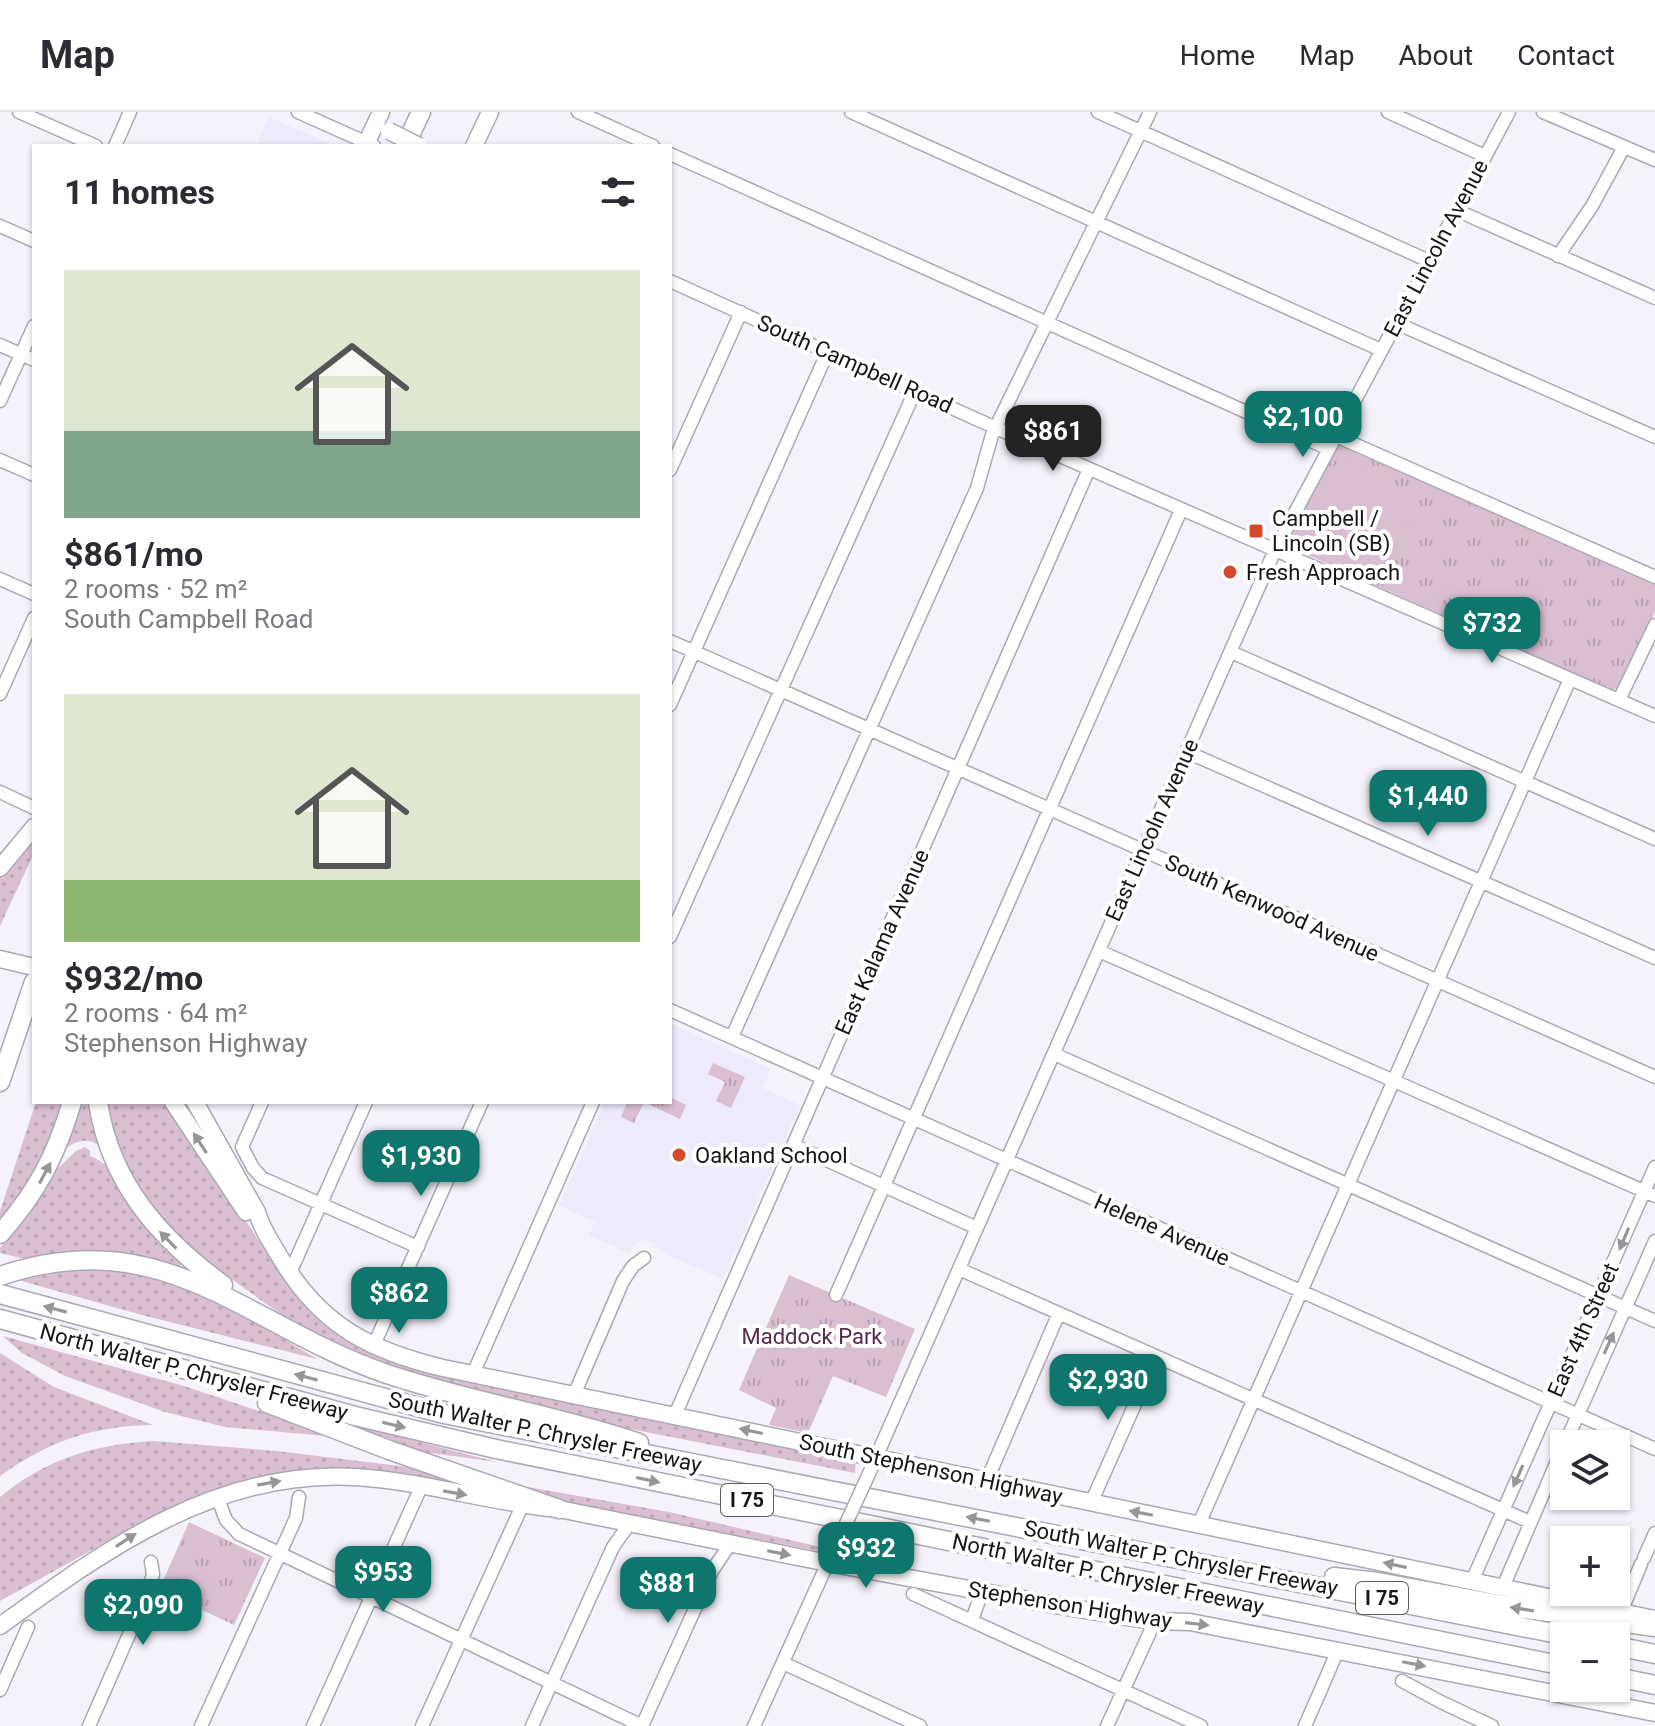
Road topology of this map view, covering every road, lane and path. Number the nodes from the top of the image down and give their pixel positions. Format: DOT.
graph roads {
  1 [pos="19,112"];
  2 [pos="130,112"];
  3 [pos="298,112"];
  4 [pos="381,112"];
  5 [pos="388,112"];
  6 [pos="421,112"];
  7 [pos="490,112"];
  8 [pos="578,112"];
  9 [pos="851,112"];
  10 [pos="1098,112"];
  11 [pos="1150,112"];
  12 [pos="1388,112"];
  13 [pos="1509,112"];
  14 [pos="1543,112"];
  15 [pos="1141,131"];
  16 [pos="91,144"];
  17 [pos="116,144"];
  18 [pos="367,144"];
  19 [pos="369,144"];
  20 [pos="406,144"];
  21 [pos="415,144"];
  22 [pos="475,144"];
  23 [pos="649,144"];
  24 [pos="1624,147"];
  25 [pos="672,155"];
  26 [pos="1485,156"];
  27 [pos="1655,160"];
  28 [pos="1456,210"];
  29 [pos="1097,222"];
  30 [pos="0,226"];
  31 [pos="32,240"];
  32 [pos="1558,256"];
  33 [pos="1429,261"];
  34 [pos="672,282"];
  35 [pos="1655,298"];
  36 [pos="741,312"];
  37 [pos="1048,323"];
  38 [pos="1396,323"];
  39 [pos="32,336"];
  40 [pos="0,345"];
  41 [pos="1381,350"];
  42 [pos="828,351"];
  43 [pos="28,357"];
  44 [pos="915,391"];
  45 [pos="0,401"];
  46 [pos="996,428"];
  47 [pos="1336,436"];
  48 [pos="1655,437"];
  49 [pos="1329,449"];
  50 [pos="0,460"];
  51 [pos="672,466"];
  52 [pos="1089,469"];
  53 [pos="32,474"];
  54 [pos="1181,510"];
  55 [pos="1275,550"];
  56 [pos="1655,577"];
  57 [pos="0,579"];
  58 [pos="32,593"];
  59 [pos="32,622"];
  60 [pos="1655,625"];
  61 [pos="672,642"];
  62 [pos="694,651"];
  63 [pos="1231,652"];
  64 [pos="1570,679"];
  65 [pos="782,691"];
  66 [pos="0,694"];
  67 [pos="672,700"];
  68 [pos="1619,700"];
  69 [pos="1655,716"];
  70 [pos="869,729"];
  71 [pos="1187,752"];
  72 [pos="958,769"];
  73 [pos="1524,781"];
  74 [pos="0,792"];
  75 [pos="32,807"];
  76 [pos="1050,809"];
  77 [pos="32,829"];
  78 [pos="1655,839"];
  79 [pos="1143,851"];
  80 [pos="0,868"];
  81 [pos="1481,881"];
  82 [pos="672,933"];
  83 [pos="1099,951"];
  84 [pos="1655,958"];
  85 [pos="0,959"];
  86 [pos="32,967"];
  87 [pos="1437,981"];
  88 [pos="32,988"];
  89 [pos="672,1011"];
  90 [pos="732,1037"];
  91 [pos="1054,1054"];
  92 [pos="1655,1077"];
  93 [pos="822,1078"];
  94 [pos="1394,1081"];
  95 [pos="0,1082"];
  96 [pos="71,1104"];
  97 [pos="98,1104"];
  98 [pos="174,1104"];
  99 [pos="196,1104"];
  100 [pos="261,1104"];
  101 [pos="365,1104"];
  102 [pos="481,1104"];
  103 [pos="592,1104"];
  104 [pos="913,1119"];
  105 [pos="793,1145"];
  106 [pos="1007,1160"];
  107 [pos="1655,1167"];
  108 [pos="1348,1185"];
  109 [pos="884,1186"];
  110 [pos="1650,1193"];
  111 [pos="321,1204"];
  112 [pos="261,1227"];
  113 [pos="977,1228"];
  114 [pos="0,1234"];
  115 [pos="1655,1241"];
  116 [pos="418,1247"];
  117 [pos="644,1258"];
  118 [pos="959,1269"];
  119 [pos="290,1273"];
  120 [pos="0,1276"];
  121 [pos="1301,1291"];
  122 [pos="0,1294"];
  123 [pos="836,1295"];
  124 [pos="1598,1296"];
  125 [pos="1625,1308"];
  126 [pos="1059,1313"];
  127 [pos="0,1319"];
  128 [pos="274,1321"];
  129 [pos="1655,1321"];
  130 [pos="373,1347"];
  131 [pos="1156,1357"];
  132 [pos="183,1370"];
  133 [pos="473,1374"];
  134 [pos="574,1395"];
  135 [pos="1253,1400"];
  136 [pos="1551,1403"];
  137 [pos="1578,1414"];
  138 [pos="675,1415"];
  139 [pos="1571,1430"];
  140 [pos="1655,1449"];
  141 [pos="876,1457"];
  142 [pos="710,1467"];
  143 [pos="1550,1477"];
  144 [pos="987,1480"];
  145 [pos="421,1487"];
  146 [pos="217,1496"];
  147 [pos="299,1497"];
  148 [pos="1091,1503"];
  149 [pos="522,1506"];
  150 [pos="559,1509"];
  151 [pos="1503,1511"];
  152 [pos="1530,1522"];
  153 [pos="630,1523"];
  154 [pos="1199,1524"];
  155 [pos="1655,1533"];
  156 [pos="730,1544"];
  157 [pos="280,1553"];
  158 [pos="830,1558"];
  159 [pos="1196,1561"];
  160 [pos="151,1562"];
  161 [pos="1472,1581"];
  162 [pos="1503,1587"];
  163 [pos="982,1592"];
  164 [pos="913,1594"];
  165 [pos="371,1597"];
  166 [pos="37,1598"];
  167 [pos="0,1611"];
  168 [pos="1621,1612"];
  169 [pos="972,1620"];
  170 [pos="1655,1620"];
  171 [pos="1152,1621"];
  172 [pos="0,1626"];
  173 [pos="28,1627"];
  174 [pos="1655,1627"];
  175 [pos="1550,1632"];
  176 [pos="461,1640"];
  177 [pos="1630,1649"];
  178 [pos="1338,1650"];
  179 [pos="1655,1654"];
  180 [pos="783,1663"];
  181 [pos="1550,1663"];
  182 [pos="1630,1680"];
  183 [pos="1402,1681"];
  184 [pos="552,1683"];
  185 [pos="1655,1685"];
  186 [pos="0,1690"];
  187 [pos="1123,1690"];
  188 [pos="1655,1713"];
  189 [pos="89,1726"];
  190 [pos="201,1726"];
  191 [pos="313,1726"];
  192 [pos="422,1726"];
  193 [pos="532,1726"];
  194 [pos="642,1726"];
  195 [pos="754,1726"];
  196 [pos="920,1726"];
  197 [pos="1107,1726"];
  198 [pos="1201,1726"];
  199 [pos="1305,1726"];
  200 [pos="1492,1726"];
  1 -- 16 [label="street"];
  2 -- 17 [label="street"];
  3 -- 18 [label="street"];
  4 -- 19 [label="main road"];
  5 -- 21 [label="main road, bridge"];
  6 -- 20 [label="highway"];
  7 -- 22 [label="main road"];
  8 -- 23 [label="street"];
  9 -- 29 [label="street"];
  10 -- 15 [label="street"];
  11 -- 15 [label="street"];
  12 -- 26 [label="street"];
  13 -- 26 [label="street, East Lincoln Avenue"];
  14 -- 24 [label="street"];
  15 -- 29 [label="street"];
  15 -- 33 [label="street"];
  24 -- 27 [label="street"];
  24 -- 32 [label="street"];
  25 -- 37 [label="street"];
  26 -- 28 [label="street, East Lincoln Avenue"];
  28 -- 32 [label="street"];
  28 -- 33 [label="street, East Lincoln Avenue"];
  29 -- 37 [label="street"];
  29 -- 41 [label="street"];
  30 -- 31 [label="street"];
  32 -- 35 [label="street"];
  33 -- 38 [label="street, East Lincoln Avenue"];
  34 -- 36 [label="street, South Campbell Road"];
  36 -- 42 [label="street, South Campbell Road"];
  36 -- 51 [label="street"];
  37 -- 46 [label="street"];
  37 -- 49 [label="street"];
  38 -- 41 [label="street, East Lincoln Avenue"];
  38 -- 48 [label="street"];
  39 -- 43 [label="street"];
  40 -- 43 [label="street"];
  41 -- 47 [label="street, East Lincoln Avenue"];
  42 -- 44 [label="street, South Campbell Road"];
  42 -- 62 [label="street"];
  43 -- 45 [label="street"];
  44 -- 46 [label="street, South Campbell Road"];
  44 -- 65 [label="street"];
  46 -- 52 [label="street, South Campbell Road"];
  46 -- 70 [label="street"];
  47 -- 49 [label="street, East Lincoln Avenue"];
  47 -- 56 [label="street"];
  49 -- 55 [label="street, East Lincoln Avenue"];
  50 -- 53 [label="street"];
  52 -- 54 [label="street, South Campbell Road"];
  52 -- 72 [label="street, East Kalama Avenue"];
  54 -- 55 [label="street, South Campbell Road"];
  54 -- 76 [label="street"];
  55 -- 63 [label="street, East Lincoln Avenue"];
  55 -- 64 [label="street, South Campbell Road"];
  57 -- 58 [label="street"];
  59 -- 66 [label="street"];
  60 -- 68 [label="street"];
  61 -- 62 [label="street, South Kenwood Avenue"];
  62 -- 65 [label="street, South Kenwood Avenue"];
  62 -- 67 [label="street"];
  63 -- 71 [label="street, East Lincoln Avenue"];
  63 -- 73 [label="street"];
  64 -- 68 [label="street, South Campbell Road"];
  64 -- 73 [label="street"];
  65 -- 70 [label="street, South Kenwood Avenue"];
  65 -- 82 [label="street"];
  68 -- 69 [label="street, South Campbell Road"];
  70 -- 72 [label="street, South Kenwood Avenue"];
  70 -- 90 [label="street"];
  71 -- 79 [label="street, East Lincoln Avenue"];
  71 -- 81 [label="street"];
  72 -- 76 [label="street, South Kenwood Avenue"];
  72 -- 93 [label="street, East Kalama Avenue"];
  73 -- 78 [label="street"];
  73 -- 81 [label="street"];
  74 -- 75 [label="street"];
  76 -- 79 [label="street, South Kenwood Avenue"];
  76 -- 104 [label="street"];
  77 -- 80 [label="main road"];
  79 -- 83 [label="street, East Lincoln Avenue"];
  79 -- 87 [label="street, South Kenwood Avenue"];
  81 -- 84 [label="street"];
  81 -- 87 [label="street"];
  83 -- 91 [label="street, East Lincoln Avenue"];
  83 -- 94 [label="street"];
  85 -- 86 [label="main road"];
  87 -- 92 [label="street, South Kenwood Avenue"];
  87 -- 94 [label="street"];
  88 -- 95 [label="highway"];
  89 -- 90 [label="street, Helene Avenue"];
  90 -- 93 [label="street, Helene Avenue"];
  91 -- 106 [label="street, East Lincoln Avenue"];
  91 -- 108 [label="street"];
  93 -- 104 [label="street, Helene Avenue"];
  93 -- 105 [label="street, East Kalama Avenue"];
  94 -- 108 [label="street"];
  94 -- 110 [label="street"];
  114 -- 96 [label="highway, one-way"];
  128 -- 97 [label="highway, one-way"];
  112 -- 98 [label="main road, South Stephenson Highway, one-way"];
  99 -- 112 [label="main road, South Stephenson Highway"];
  100 -- 111 [label="street"];
  101 -- 111 [label="street"];
  102 -- 116 [label="street"];
  103 -- 133 [label="street"];
  104 -- 106 [label="street, Helene Avenue"];
  104 -- 109 [label="street"];
  105 -- 109 [label="street"];
  105 -- 138 [label="street, East Kalama Avenue"];
  106 -- 113 [label="street, East Lincoln Avenue"];
  106 -- 121 [label="street, Helene Avenue"];
  107 -- 110 [label="street, East 4th Street"];
  108 -- 121 [label="street"];
  108 -- 124 [label="street"];
  109 -- 113 [label="street"];
  109 -- 123 [label="street"];
  110 -- 124 [label="street, East 4th Street, one-way"];
  111 -- 116 [label="street"];
  111 -- 119 [label="street"];
  112 -- 119 [label="main road, South Stephenson Highway"];
  113 -- 118 [label="street, East Lincoln Avenue"];
  115 -- 125 [label="street, East 4th Street"];
  116 -- 130 [label="street"];
  117 -- 134 [label="street"];
  118 -- 126 [label="street"];
  118 -- 141 [label="street, East Lincoln Avenue"];
  119 -- 130 [label="main road, South Stephenson Highway"];
  120 -- 128 [label="highway"];
  121 -- 135 [label="street"];
  121 -- 136 [label="street, Helene Avenue"];
  142 -- 122 [label="highway, South Walter P. Chrysler Freeway / I 75, one-way"];
  124 -- 125 [label="street"];
  124 -- 136 [label="street, East 4th Street"];
  125 -- 129 [label="street"];
  137 -- 125 [label="street, East 4th Street, one-way"];
  126 -- 131 [label="street"];
  126 -- 144 [label="street"];
  127 -- 132 [label="highway, North Walter P. Chrysler Freeway / I 75"];
  128 -- 142 [label="highway"];
  130 -- 133 [label="main road, South Stephenson Highway"];
  131 -- 135 [label="street"];
  131 -- 148 [label="street"];
  132 -- 150 [label="highway"];
  132 -- 181 [label="highway, North Walter P. Chrysler Freeway / I 75, one-way"];
  133 -- 134 [label="main road, South Stephenson Highway"];
  134 -- 138 [label="main road, South Stephenson Highway"];
  135 -- 151 [label="street"];
  135 -- 154 [label="street"];
  136 -- 137 [label="street, Helene Avenue"];
  136 -- 151 [label="street, East 4th Street, one-way"];
  137 -- 139 [label="street, East 4th Street"];
  137 -- 140 [label="street, Helene Avenue"];
  141 -- 138 [label="main road, South Stephenson Highway, one-way"];
  141 -- 144 [label="main road, South Stephenson Highway"];
  141 -- 158 [label="street, East Lincoln Avenue, bridge"];
  159 -- 142 [label="highway, South Walter P. Chrysler Freeway / I 75, one-way"];
  143 -- 152 [label="street, East 4th Street"];
  144 -- 148 [label="main road, South Stephenson Highway"];
  146 -- 145 [label="main road, Stephenson Highway, one-way"];
  145 -- 149 [label="main road, Stephenson Highway, one-way"];
  145 -- 165 [label="street"];
  146 -- 157 [label="street"];
  166 -- 146 [label="main road, Stephenson Highway, one-way"];
  147 -- 157 [label="street"];
  154 -- 148 [label="main road, South Stephenson Highway, one-way"];
  149 -- 150 [label="main road, Stephenson Highway"];
  149 -- 176 [label="street"];
  150 -- 153 [label="main road, Stephenson Highway"];
  151 -- 152 [label="street"];
  151 -- 161 [label="street, East 4th Street"];
  152 -- 162 [label="street, East 4th Street"];
  153 -- 156 [label="main road, Stephenson Highway"];
  153 -- 184 [label="street"];
  161 -- 154 [label="main road, South Stephenson Highway, one-way"];
  155 -- 168 [label="street"];
  156 -- 158 [label="main road, Stephenson Highway, one-way"];
  156 -- 194 [label="street"];
  157 -- 165 [label="street"];
  157 -- 190 [label="street"];
  158 -- 163 [label="main road, Stephenson Highway"];
  158 -- 180 [label="street, East Lincoln Avenue"];
  174 -- 159 [label="highway, one-way"];
  159 -- 175 [label="highway, South Walter P. Chrysler Freeway / I 75"];
  160 -- 189 [label="street"];
  161 -- 162 [label="main road, South Stephenson Highway"];
  162 -- 168 [label="main road, South Stephenson Highway"];
  163 -- 169 [label="street"];
  163 -- 171 [label="main road, Stephenson Highway"];
  164 -- 169 [label="street"];
  165 -- 176 [label="street"];
  165 -- 191 [label="street"];
  166 -- 167 [label="main road"];
  166 -- 172 [label="main road"];
  168 -- 170 [label="main road, South Stephenson Highway"];
  169 -- 187 [label="street"];
  171 -- 178 [label="main road, Stephenson Highway, one-way"];
  171 -- 187 [label="street"];
  173 -- 186 [label="street"];
  176 -- 184 [label="street"];
  176 -- 192 [label="street"];
  177 -- 179 [label="highway"];
  178 -- 188 [label="main road, Stephenson Highway, one-way"];
  178 -- 199 [label="street"];
  180 -- 195 [label="street, East Lincoln Avenue"];
  180 -- 196 [label="street"];
  182 -- 185 [label="highway"];
  183 -- 200 [label="street"];
  184 -- 193 [label="street"];
  184 -- 194 [label="street"];
  187 -- 197 [label="street"];
  187 -- 198 [label="street"];
}
